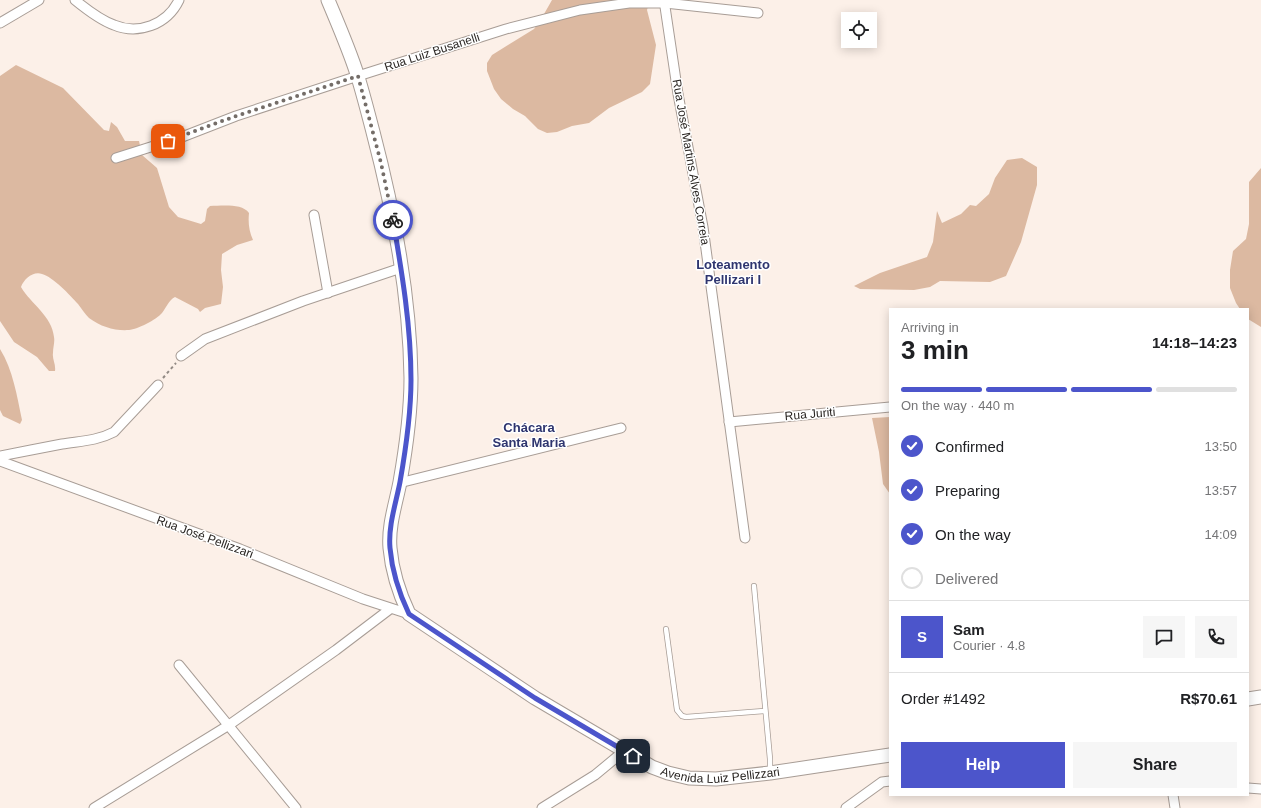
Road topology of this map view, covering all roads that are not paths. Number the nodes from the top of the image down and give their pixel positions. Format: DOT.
graph roads {
  1 [pos="38,0"];
  2 [pos="75,0"];
  3 [pos="178,0"];
  4 [pos="328,0"];
  5 [pos="664,1"];
  6 [pos="758,13"];
  7 [pos="0,23"];
  8 [pos="358,76"];
  9 [pos="116,158"];
  10 [pos="314,215"];
  11 [pos="401,268"];
  12 [pos="328,293"];
  13 [pos="181,356"];
  14 [pos="158,386"];
  15 [pos="889,407"];
  16 [pos="729,422"];
  17 [pos="621,428"];
  18 [pos="0,456"];
  19 [pos="0,461"];
  20 [pos="399,484"];
  21 [pos="746,538"];
  22 [pos="754,586"];
  23 [pos="390,609"];
  24 [pos="409,614"];
  25 [pos="666,628"];
  26 [pos="179,665"];
  27 [pos="1261,697"];
  28 [pos="1249,699"];
  29 [pos="765,711"];
  30 [pos="229,725"];
  31 [pos="624,750"];
  32 [pos="889,755"];
  33 [pos="770,773"];
  34 [pos="889,781"];
  35 [pos="1249,788"];
  36 [pos="1261,789"];
  37 [pos="1173,796"];
  38 [pos="851,806"];
  39 [pos="94,808"];
  40 [pos="296,808"];
  41 [pos="542,808"];
  42 [pos="1175,808"];
  1 -- 7 [label="street"];
  2 -- 3 [label="street"];
  4 -- 8 [label="main road"];
  5 -- 6 [label="street, Rua Luiz Busanelli"];
  5 -- 8 [label="street, Rua Luiz Busanelli"];
  5 -- 16 [label="street, Rua José Martins Alves Correia"];
  8 -- 9 [label="street, Rua Luiz Busanelli"];
  8 -- 11 [label="main road"];
  10 -- 12 [label="street"];
  11 -- 12 [label="street"];
  11 -- 20 [label="main road"];
  12 -- 13 [label="street"];
  14 -- 18 [label="street"];
  15 -- 16 [label="street, Rua Juriti"];
  16 -- 21 [label="street, Rua José Martins Alves Correia"];
  17 -- 20 [label="street"];
  19 -- 23 [label="street, Rua José Pellizzari"];
  20 -- 24 [label="main road"];
  22 -- 29 [label="lane"];
  23 -- 24 [label="street, Rua José Pellizzari"];
  23 -- 30 [label="street"];
  24 -- 31 [label="main road, Avenida Luiz Pellizzari"];
  25 -- 29 [label="lane"];
  26 -- 30 [label="street"];
  27 -- 28 [label="main road"];
  29 -- 33 [label="lane"];
  30 -- 39 [label="street"];
  30 -- 40 [label="street"];
  31 -- 33 [label="main road, Avenida Luiz Pellizzari"];
  31 -- 41 [label="street"];
  32 -- 33 [label="main road, Avenida Luiz Pellizzari"];
  34 -- 38 [label="street"];
  35 -- 36 [label="street"];
  37 -- 42 [label="street"];
}
